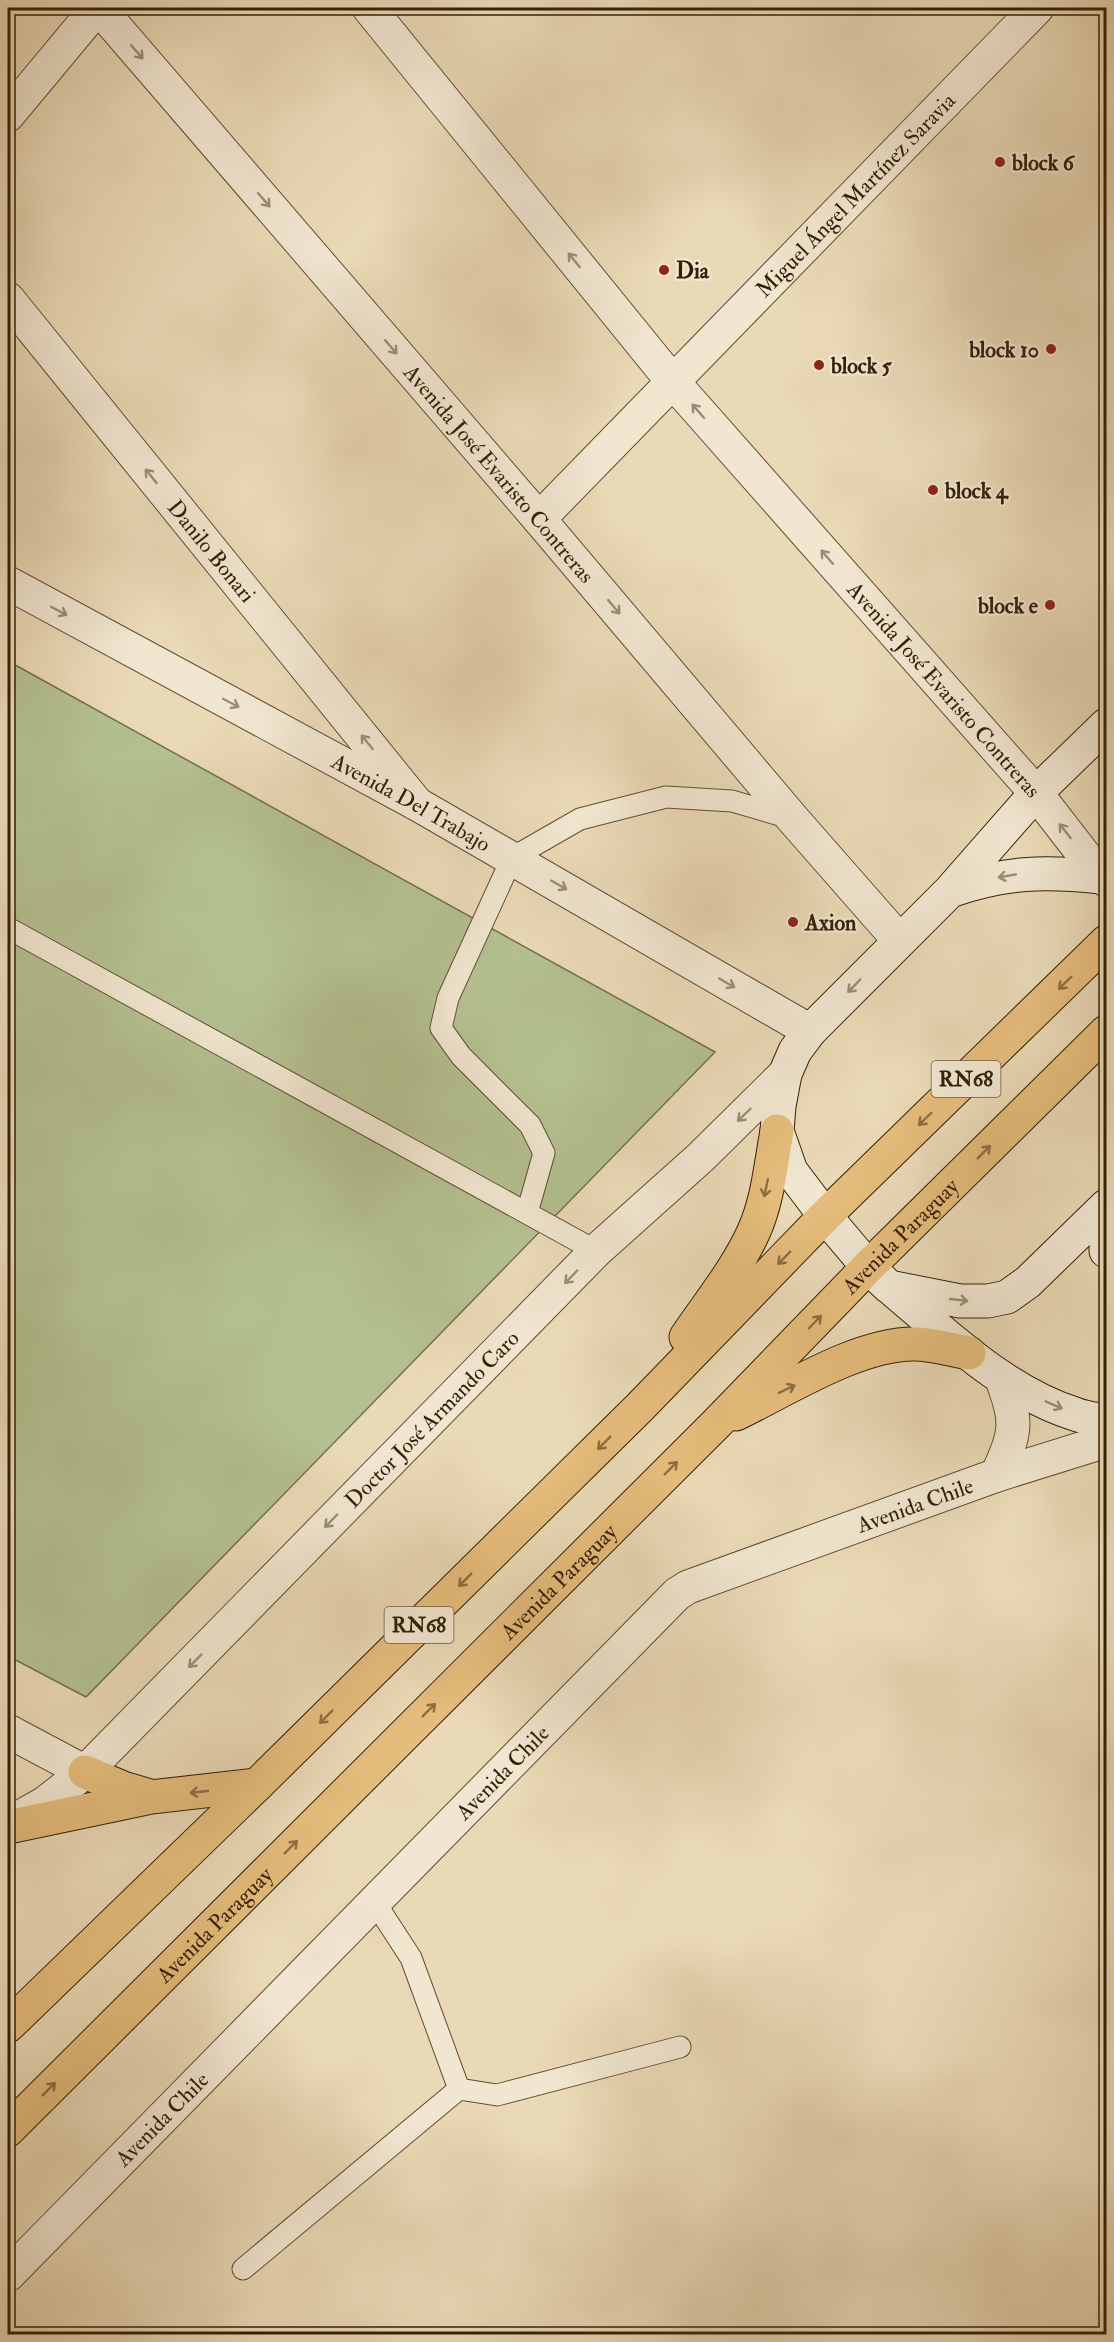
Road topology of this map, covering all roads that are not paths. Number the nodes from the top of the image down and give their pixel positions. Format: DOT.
graph roads {
  1 [pos="98,8"];
  2 [pos="369,8"];
  3 [pos="1037,8"];
  4 [pos="8,115"];
  5 [pos="8,299"];
  6 [pos="673,382"];
  7 [pos="539,519"];
  8 [pos="8,583"];
  9 [pos="1107,725"];
  10 [pos="1036,793"];
  11 [pos="417,804"];
  12 [pos="792,818"];
  13 [pos="512,858"];
  14 [pos="1104,878"];
  15 [pos="950,891"];
  16 [pos="8,928"];
  17 [pos="899,940"];
  18 [pos="1107,942"];
  19 [pos="810,1031"];
  20 [pos="1107,1032"];
  21 [pos="785,1074"];
  22 [pos="777,1131"];
  23 [pos="1107,1206"];
  24 [pos="527,1213"];
  25 [pos="825,1216"];
  26 [pos="596,1251"];
  27 [pos="879,1277"];
  28 [pos="969,1353"];
  29 [pos="1001,1377"];
  30 [pos="640,1407"];
  31 [pos="1107,1421"];
  32 [pos="716,1424"];
  33 [pos="1107,1441"];
  34 [pos="997,1475"];
  35 [pos="8,1731"];
  36 [pos="85,1772"];
  37 [pos="257,1785"];
  38 [pos="152,1797"];
  39 [pos="8,1826"];
  40 [pos="374,1901"];
  41 [pos="8,2026"];
  42 [pos="680,2047"];
  43 [pos="459,2088"];
  44 [pos="8,2130"];
  45 [pos="243,2269"];
  46 [pos="8,2275"];
  1 -- 4 [label="street"];
  1 -- 7 [label="street, Avenida José Evaristo Contreras, one-way"];
  6 -- 2 [label="street, Avenida José Evaristo Contreras, one-way"];
  3 -- 6 [label="street, Miguel Ángel Martínez Saravia"];
  11 -- 5 [label="street, Danilo Bonari, one-way"];
  6 -- 7 [label="street, Miguel Ángel Martínez Saravia"];
  10 -- 6 [label="street, Avenida José Evaristo Contreras, one-way"];
  7 -- 12 [label="street, Avenida José Evaristo Contreras, one-way"];
  8 -- 11 [label="street, Avenida Del Trabajo, one-way"];
  9 -- 10 [label="street"];
  14 -- 10 [label="street, Avenida José Evaristo Contreras, one-way"];
  10 -- 15 [label="street"];
  11 -- 13 [label="street, Avenida Del Trabajo"];
  12 -- 13 [label="lane"];
  12 -- 17 [label="street, Avenida José Evaristo Contreras"];
  13 -- 19 [label="street, Avenida Del Trabajo, one-way"];
  13 -- 24 [label="lane"];
  14 -- 15 [label="street, one-way"];
  15 -- 17 [label="street"];
  16 -- 24 [label="lane"];
  17 -- 19 [label="street, one-way"];
  18 -- 25 [label="main road, RN68, one-way"];
  19 -- 21 [label="street"];
  27 -- 20 [label="main road, Avenida Paraguay / RN68, one-way"];
  21 -- 22 [label="street"];
  21 -- 26 [label="street, Doctor José Armando Caro, one-way"];
  22 -- 25 [label="street"];
  22 -- 30 [label="main road, one-way"];
  27 -- 23 [label="street, one-way"];
  24 -- 26 [label="lane"];
  25 -- 27 [label="street"];
  25 -- 30 [label="main road, RN68, one-way"];
  26 -- 36 [label="street, Doctor José Armando Caro, one-way"];
  27 -- 28 [label="street"];
  32 -- 27 [label="main road, Avenida Paraguay / RN68, one-way"];
  28 -- 29 [label="street"];
  32 -- 28 [label="main road, one-way"];
  29 -- 31 [label="street, one-way"];
  29 -- 34 [label="street"];
  30 -- 37 [label="main road, RN68, one-way"];
  44 -- 32 [label="main road, Avenida Paraguay / RN68, one-way"];
  33 -- 34 [label="street, Avenida Chile"];
  34 -- 40 [label="street, Avenida Chile"];
  35 -- 36 [label="street"];
  36 -- 38 [label="main road"];
  36 -- 39 [label="street, Doctor José Armando Caro"];
  37 -- 38 [label="main road, one-way"];
  37 -- 41 [label="main road, RN68"];
  38 -- 39 [label="main road"];
  40 -- 43 [label="lane"];
  40 -- 46 [label="street, Avenida Chile"];
  42 -- 43 [label="lane"];
  43 -- 45 [label="lane"];
}
